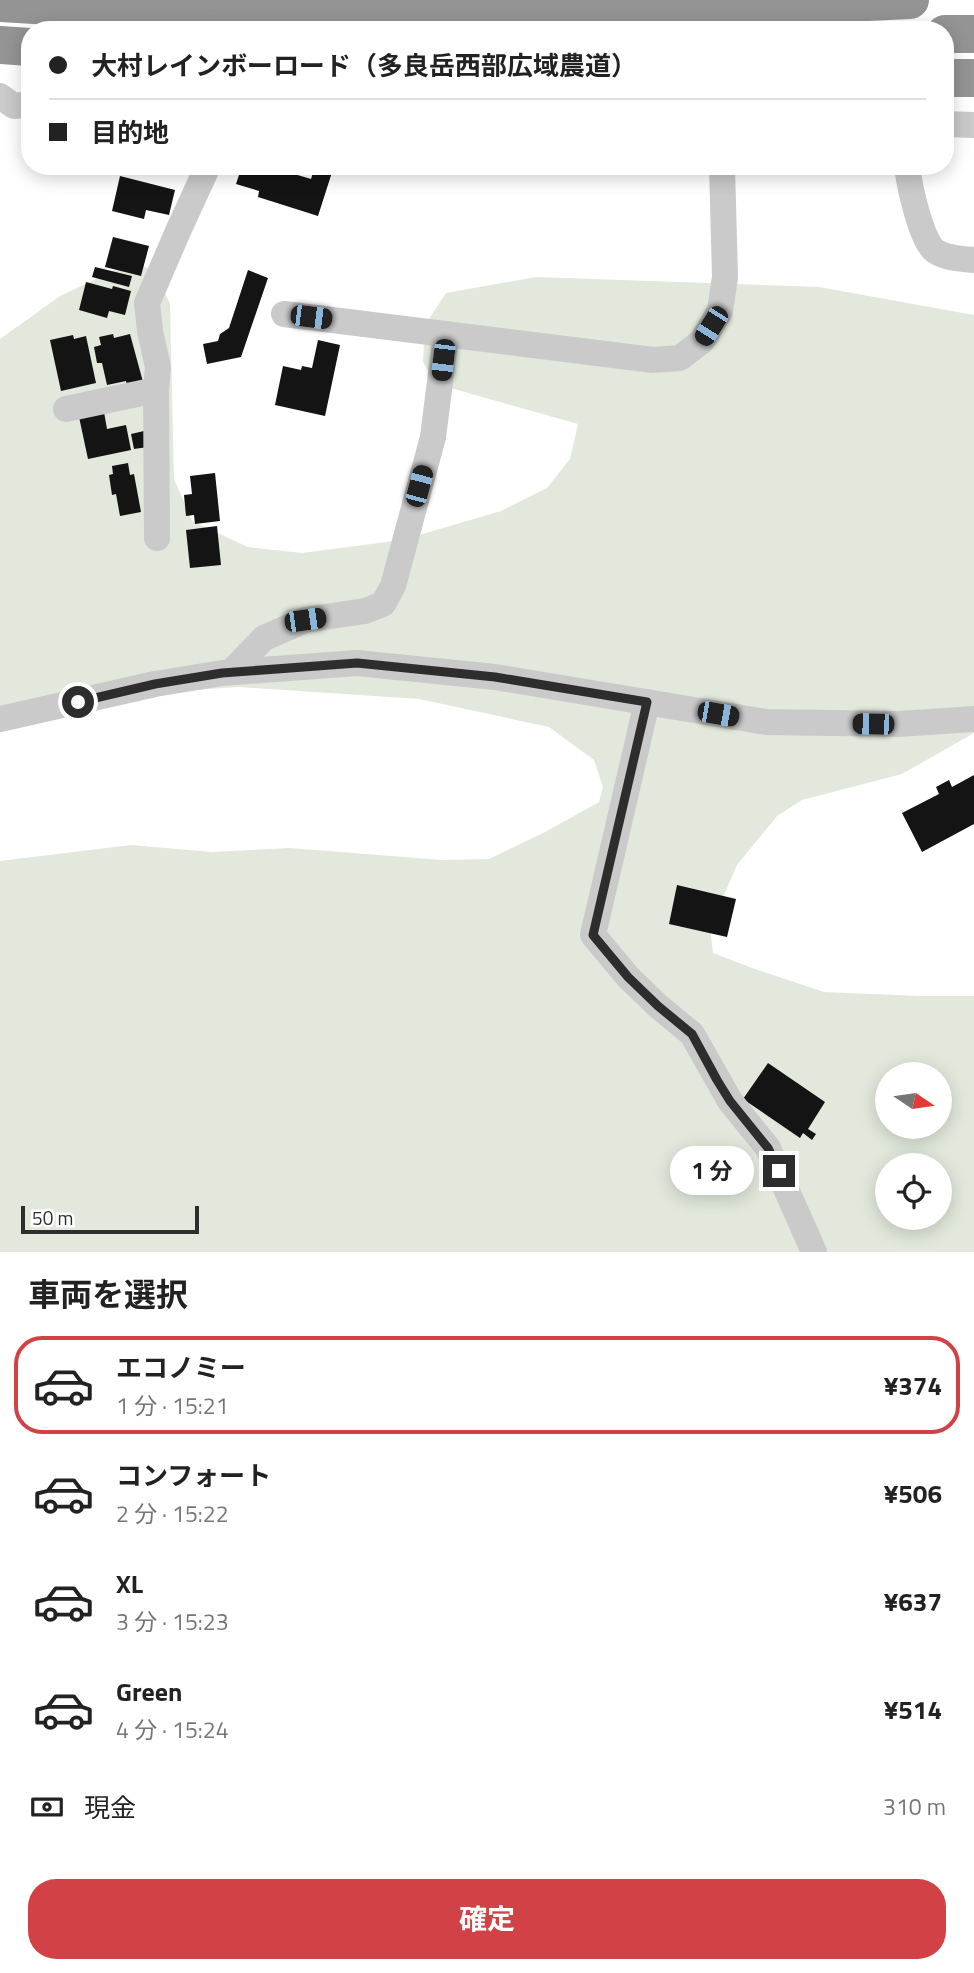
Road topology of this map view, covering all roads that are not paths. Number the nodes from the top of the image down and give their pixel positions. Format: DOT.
graph roads {
  1 [pos="910,0"];
  2 [pos="0,3"];
  3 [pos="226,17"];
  4 [pos="324,21"];
  5 [pos="954,34"];
  6 [pos="974,34"];
  7 [pos="0,45"];
  8 [pos="21,46"];
  9 [pos="954,78"];
  10 [pos="974,78"];
  11 [pos="0,96"];
  12 [pos="21,105"];
  13 [pos="954,124"];
  14 [pos="974,125"];
  15 [pos="204,175"];
  16 [pos="722,175"];
  17 [pos="909,175"];
  18 [pos="974,260"];
  19 [pos="284,314"];
  20 [pos="446,334"];
  21 [pos="156,390"];
  22 [pos="66,409"];
  23 [pos="158,538"];
  24 [pos="231,672"];
  25 [pos="647,702"];
  26 [pos="0,719"];
  27 [pos="974,719"];
  28 [pos="814,1252"];
  1 -- 3 [label="highway"];
  2 -- 3 [label="highway"];
  3 -- 4 [label="highway"];
  5 -- 6 [label="highway"];
  7 -- 8 [label="highway"];
  9 -- 10 [label="highway"];
  11 -- 12 [label="street"];
  13 -- 14 [label="street"];
  15 -- 21 [label="street"];
  16 -- 20 [label="street"];
  17 -- 18 [label="street"];
  19 -- 20 [label="street"];
  20 -- 24 [label="street"];
  21 -- 22 [label="street"];
  21 -- 23 [label="street"];
  24 -- 25 [label="street"];
  24 -- 26 [label="street"];
  25 -- 27 [label="street"];
  25 -- 28 [label="street"];
}
